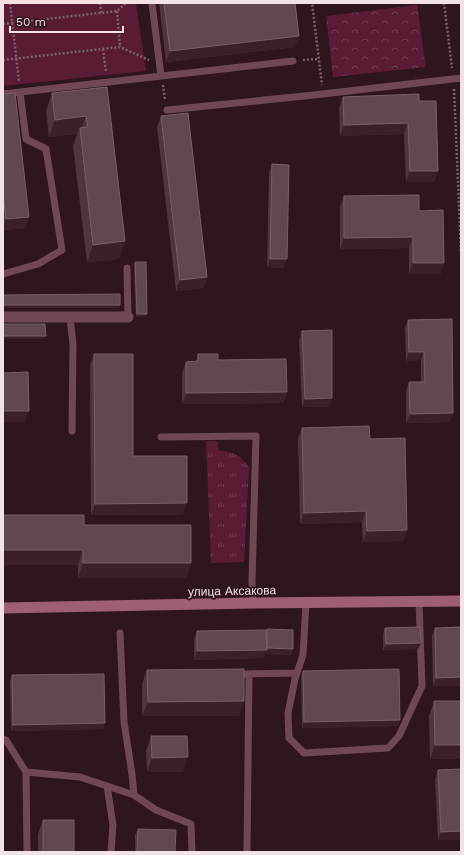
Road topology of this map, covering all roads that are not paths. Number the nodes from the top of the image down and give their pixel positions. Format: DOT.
graph roads {
  1 [pos="152,3"];
  2 [pos="294,62"];
  3 [pos="161,76"];
  4 [pos="457,78"];
  5 [pos="20,92"];
  6 [pos="3,94"];
  7 [pos="167,110"];
  8 [pos="127,268"];
  9 [pos="3,274"];
  10 [pos="3,317"];
  11 [pos="128,317"];
  12 [pos="70,318"];
  13 [pos="72,431"];
  14 [pos="161,437"];
  15 [pos="419,601"];
  16 [pos="461,601"];
  17 [pos="252,603"];
  18 [pos="306,603"];
  19 [pos="3,608"];
  20 [pos="120,633"];
  21 [pos="297,673"];
  22 [pos="3,739"];
  23 [pos="26,772"];
  24 [pos="107,786"];
  25 [pos="134,795"];
  26 [pos="27,852"];
  27 [pos="111,852"];
  28 [pos="192,852"];
  29 [pos="247,852"];
  1 -- 3 [label="lane"];
  2 -- 3 [label="lane"];
  3 -- 5 [label="lane"];
  4 -- 7 [label="lane"];
  5 -- 6 [label="lane"];
  5 -- 9 [label="lane"];
  8 -- 11 [label="lane"];
  10 -- 12 [label="street"];
  11 -- 12 [label="street"];
  12 -- 13 [label="lane"];
  14 -- 17 [label="lane"];
  15 -- 16 [label="main road, улица Аксакова"];
  15 -- 18 [label="main road, улица Аксакова"];
  15 -- 21 [label="lane"];
  17 -- 18 [label="main road, улица Аксакова"];
  17 -- 19 [label="main road, улица Аксакова"];
  18 -- 21 [label="lane"];
  20 -- 25 [label="lane"];
  21 -- 29 [label="lane"];
  22 -- 23 [label="lane"];
  23 -- 24 [label="lane"];
  23 -- 26 [label="lane"];
  24 -- 25 [label="lane"];
  24 -- 27 [label="lane"];
  25 -- 28 [label="lane"];
}
